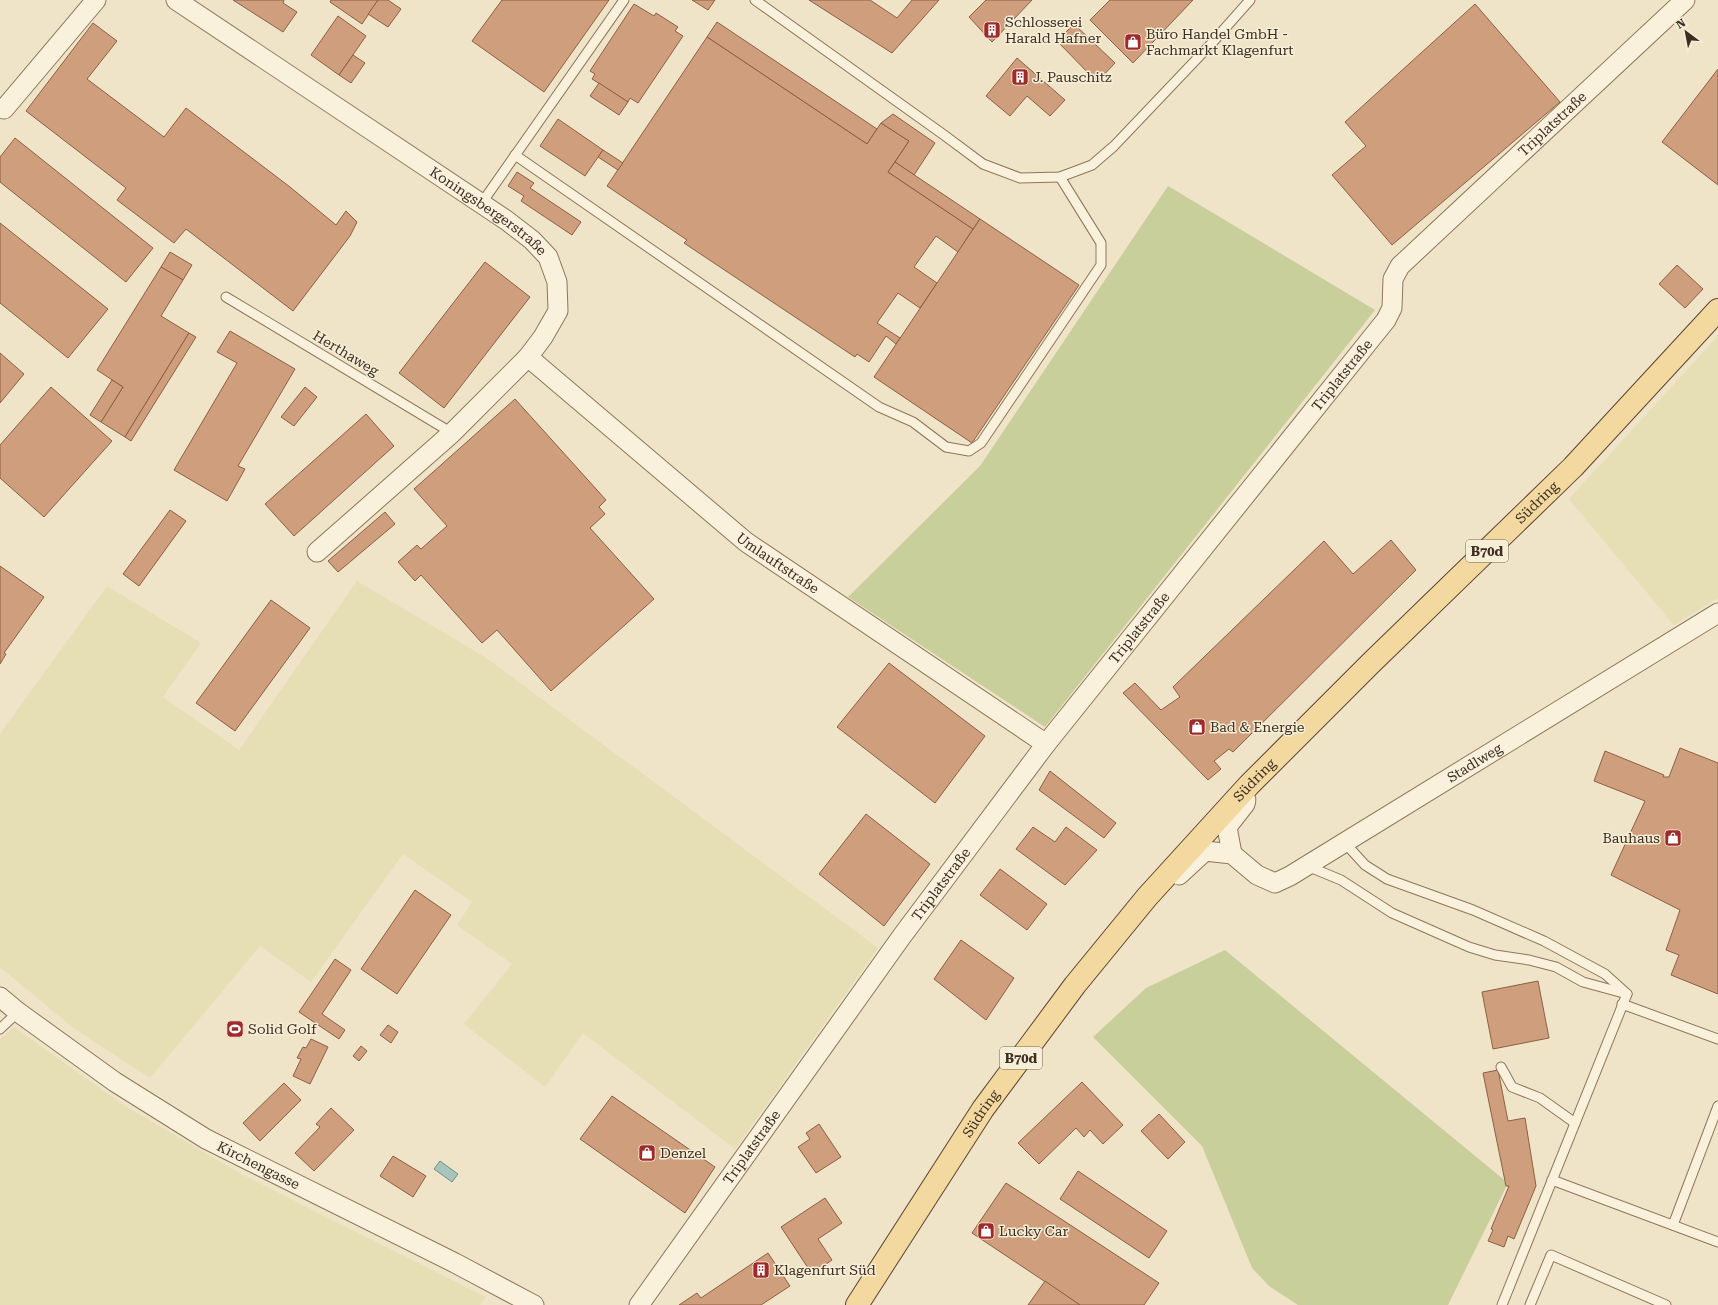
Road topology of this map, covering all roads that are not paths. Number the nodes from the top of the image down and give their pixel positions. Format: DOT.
graph roads {
  1 [pos="96,0"];
  2 [pos="176,0"];
  3 [pos="624,0"];
  4 [pos="755,0"];
  5 [pos="1250,0"];
  6 [pos="1685,0"];
  7 [pos="4,109"];
  8 [pos="515,155"];
  9 [pos="1060,177"];
  10 [pos="481,204"];
  11 [pos="226,297"];
  12 [pos="1718,310"];
  13 [pos="528,357"];
  14 [pos="452,433"];
  15 [pos="317,552"];
  16 [pos="1718,613"];
  17 [pos="1046,744"];
  18 [pos="1249,785"];
  19 [pos="1345,843"];
  20 [pos="1232,854"];
  21 [pos="1307,866"];
  22 [pos="1147,897"];
  23 [pos="1627,994"];
  24 [pos="0,997"];
  25 [pos="1622,1004"];
  26 [pos="18,1012"];
  27 [pos="0,1029"];
  28 [pos="1718,1039"];
  29 [pos="1501,1066"];
  30 [pos="1718,1106"];
  31 [pos="1575,1123"];
  32 [pos="1552,1180"];
  33 [pos="1673,1225"];
  34 [pos="1718,1242"];
  35 [pos="534,1305"];
  36 [pos="639,1305"];
  37 [pos="857,1305"];
  38 [pos="1502,1305"];
  39 [pos="1530,1305"];
  40 [pos="1666,1305"];
  1 -- 7 [label="street"];
  2 -- 10 [label="street, Koningsbergerstraße"];
  3 -- 8 [label="lane"];
  4 -- 9 [label="lane"];
  5 -- 9 [label="lane"];
  6 -- 17 [label="street, Triplatstraße"];
  8 -- 9 [label="lane"];
  8 -- 10 [label="lane"];
  10 -- 13 [label="street, Koningsbergerstraße"];
  11 -- 14 [label="lane, Herthaweg"];
  12 -- 18 [label="main road, Südring / B70d"];
  13 -- 14 [label="street, Koningsbergerstraße"];
  13 -- 17 [label="street, Umlauftstraße"];
  14 -- 15 [label="street, Koningsbergerstraße"];
  16 -- 19 [label="street, Stadlweg"];
  17 -- 36 [label="street, Triplatstraße"];
  18 -- 20 [label="street"];
  18 -- 22 [label="main road, Südring / B70d"];
  19 -- 21 [label="street, Stadlweg"];
  19 -- 23 [label="lane"];
  20 -- 21 [label="street, Stadlweg"];
  20 -- 22 [label="street"];
  21 -- 23 [label="lane"];
  22 -- 37 [label="main road, Südring / B70d"];
  23 -- 25 [label="lane"];
  24 -- 26 [label="street, Kirchengasse"];
  25 -- 28 [label="lane"];
  25 -- 31 [label="lane"];
  26 -- 27 [label="lane"];
  26 -- 35 [label="street, Kirchengasse"];
  29 -- 31 [label="lane"];
  30 -- 33 [label="lane"];
  31 -- 32 [label="lane"];
  32 -- 33 [label="lane"];
  32 -- 38 [label="lane"];
  33 -- 34 [label="lane"];
  39 -- 40 [label="lane"];
}
